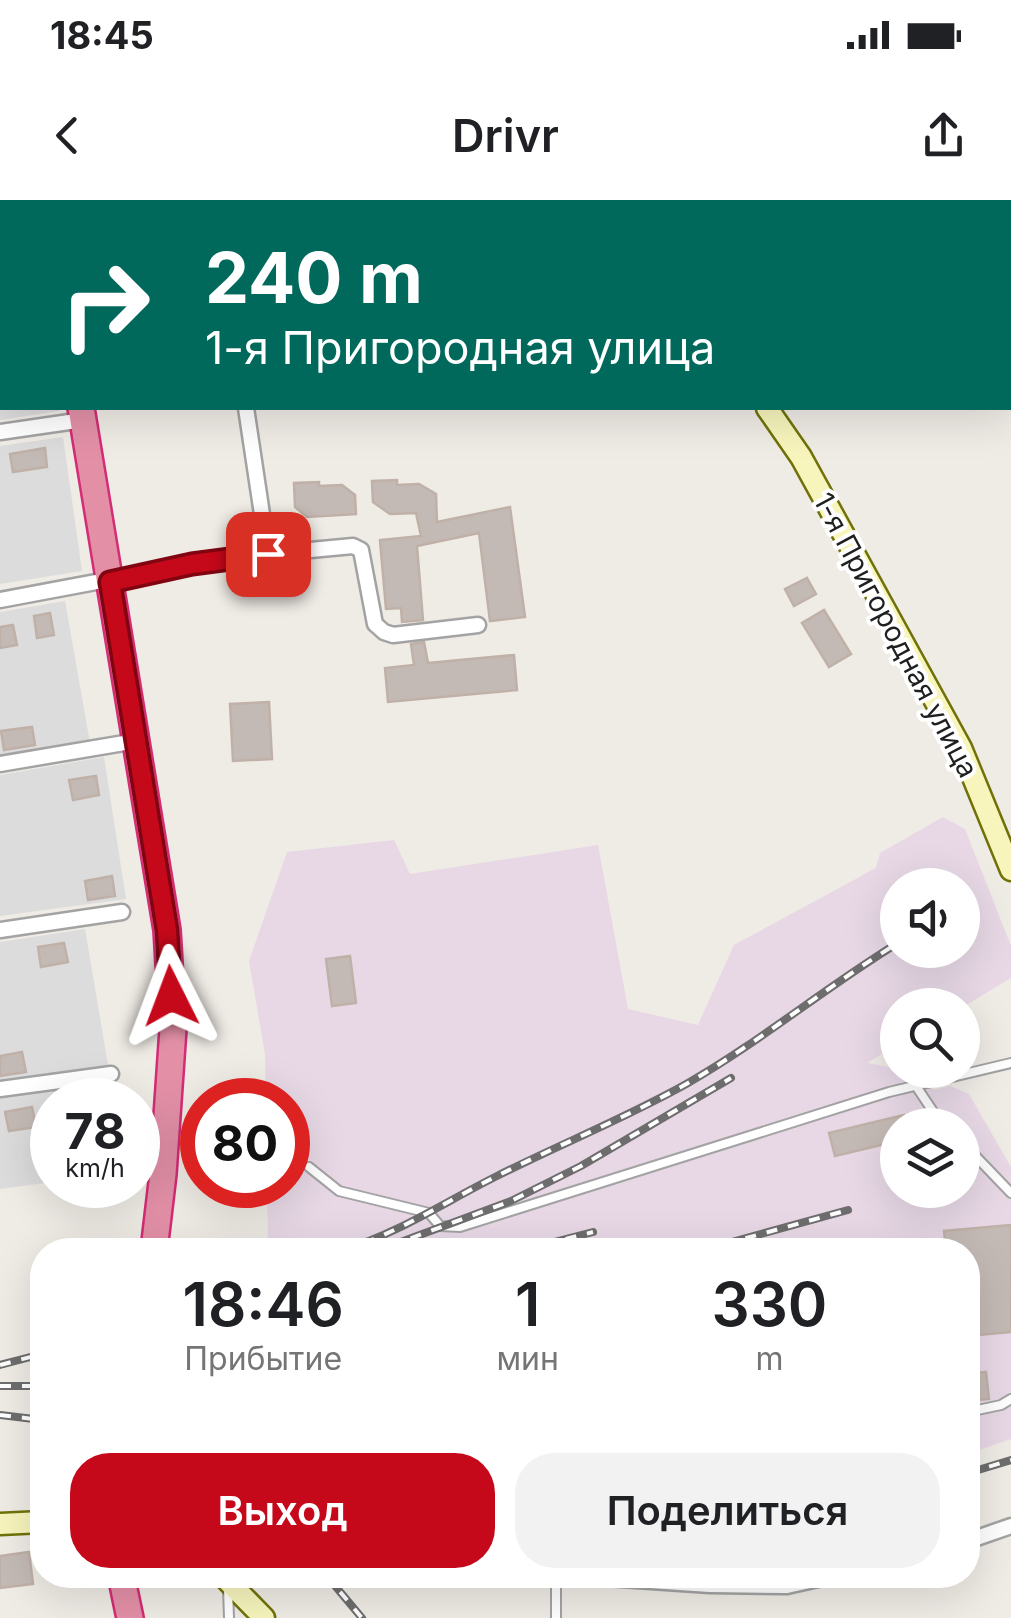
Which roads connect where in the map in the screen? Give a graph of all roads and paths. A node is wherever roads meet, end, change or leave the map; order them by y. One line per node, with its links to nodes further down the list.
1 (246, 410): 5 (street)
2 (768, 410): 11 (street, 1-я Пригородная улица)
3 (82, 414): 4 (street); 6 (highway)
4 (0, 432)
5 (268, 554): 6 (street); 8 (street)
6 (110, 582): 7 (street); 9 (highway)
7 (0, 600)
8 (478, 624)
9 (136, 741): 10 (street); 22 (highway)
10 (0, 764)
11 (1011, 870)
12 (122, 912): 13 (street)
13 (0, 930)
14 (1011, 1064): 15 (lane)
15 (980, 1071)
16 (111, 1074): 18 (street)
17 (909, 1088): 20 (lane)
18 (0, 1090)
19 (980, 1161): 21 (lane)
20 (310, 1168)
21 (1011, 1194)
22 (155, 1238)
23 (1011, 1400): 24 (lane)
24 (980, 1409)
25 (30, 1523): 26 (street)
26 (0, 1524)
27 (1011, 1526): 28 (street)
28 (980, 1537)
29 (124, 1588): 33 (highway)
30 (228, 1588): 34 (lane)
31 (238, 1588): 35 (street)
32 (558, 1588): 36 (lane)
33 (130, 1618)
34 (229, 1618)
35 (264, 1618)
36 (556, 1618)

